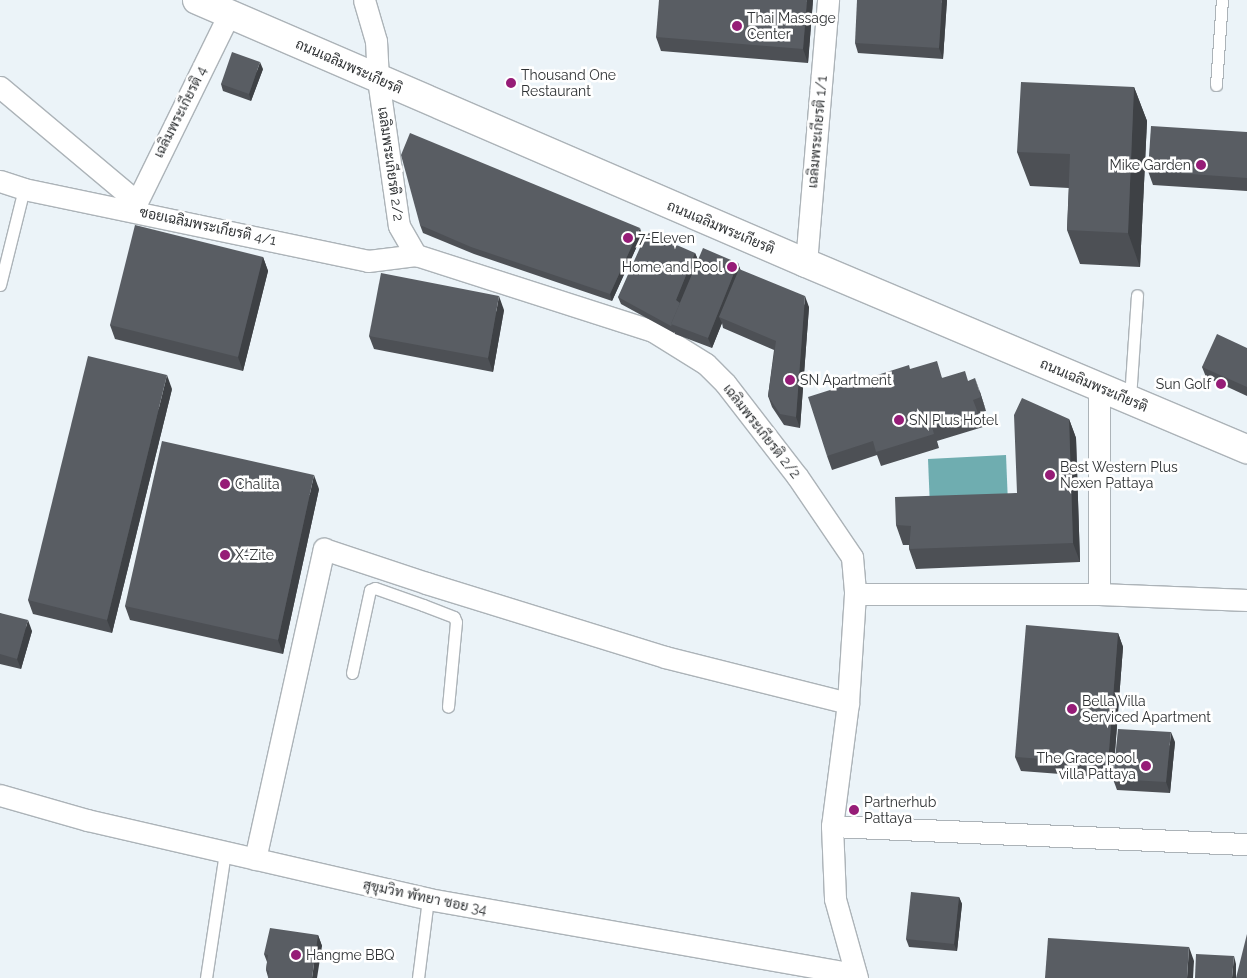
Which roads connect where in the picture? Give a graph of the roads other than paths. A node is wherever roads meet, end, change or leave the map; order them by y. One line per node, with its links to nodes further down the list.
1 (197, 0): 5 (main road, ถนนเฉลิมพระเกียรติ)
2 (364, 0): 6 (street, เฉลิมพระเกียรติ 2/2)
3 (828, 0): 13 (street, เฉลิมพระเกียรติ 1/1)
4 (1222, 0): 7 (lane)
5 (230, 14): 6 (main road, ถนนเฉลิมพระเกียรติ); 11 (street, เฉลิมพระเกียรติ 4)
6 (378, 79): 12 (street, เฉลิมพระเกียรติ 2/2); 13 (main road, ถนนเฉลิมพระเกียรติ)
7 (1216, 85)
8 (0, 87): 11 (street)
9 (0, 181): 10 (street, ซอยเฉลิมพระเกียรติ 4/1)
10 (24, 189): 11 (street, ซอยเฉลิมพระเกียรติ 4/1); 14 (lane)
11 (134, 206): 12 (street, ซอยเฉลิมพระเกียรติ 4/1)
12 (416, 255): 20 (street, เฉลิมพระเกียรติ 2/2)
13 (806, 263): 16 (main road, ถนนเฉลิมพระเกียรติ)
14 (0, 285)
15 (1137, 294): 17 (lane)
16 (1099, 388): 17 (main road, ถนนเฉลิมพระเกียรติ); 21 (street)
17 (1130, 400): 18 (main road, ถนนเฉลิมพระเกียรติ)
18 (1247, 449)
19 (426, 583): 23 (lane); 25 (street); 31 (street)
20 (855, 594): 21 (street); 25 (street, เฉลิมพระเกียรติ 2/2)
21 (1099, 594): 22 (street)
22 (1247, 600)
23 (423, 605): 24 (lane); 26 (lane)
24 (352, 673)
25 (848, 703): 28 (street, เฉลิมพระเกียรติ 2/2)
26 (448, 707)
27 (0, 795): 30 (street, สุขุมวิท พัทยา ซอย 34)
28 (832, 826): 29 (street); 33 (street, เฉลิมพระเกียรติ 2/2)
29 (1247, 844)
30 (225, 852): 31 (street, สุขุมวิท พัทยา ซอย 34); 34 (lane)
31 (255, 859): 32 (street, สุขุมวิท พัทยา ซอย 34)
32 (428, 899): 33 (street, สุขุมวิท พัทยา ซอย 34); 35 (lane)
33 (856, 976)
34 (206, 978)
35 (418, 978)

